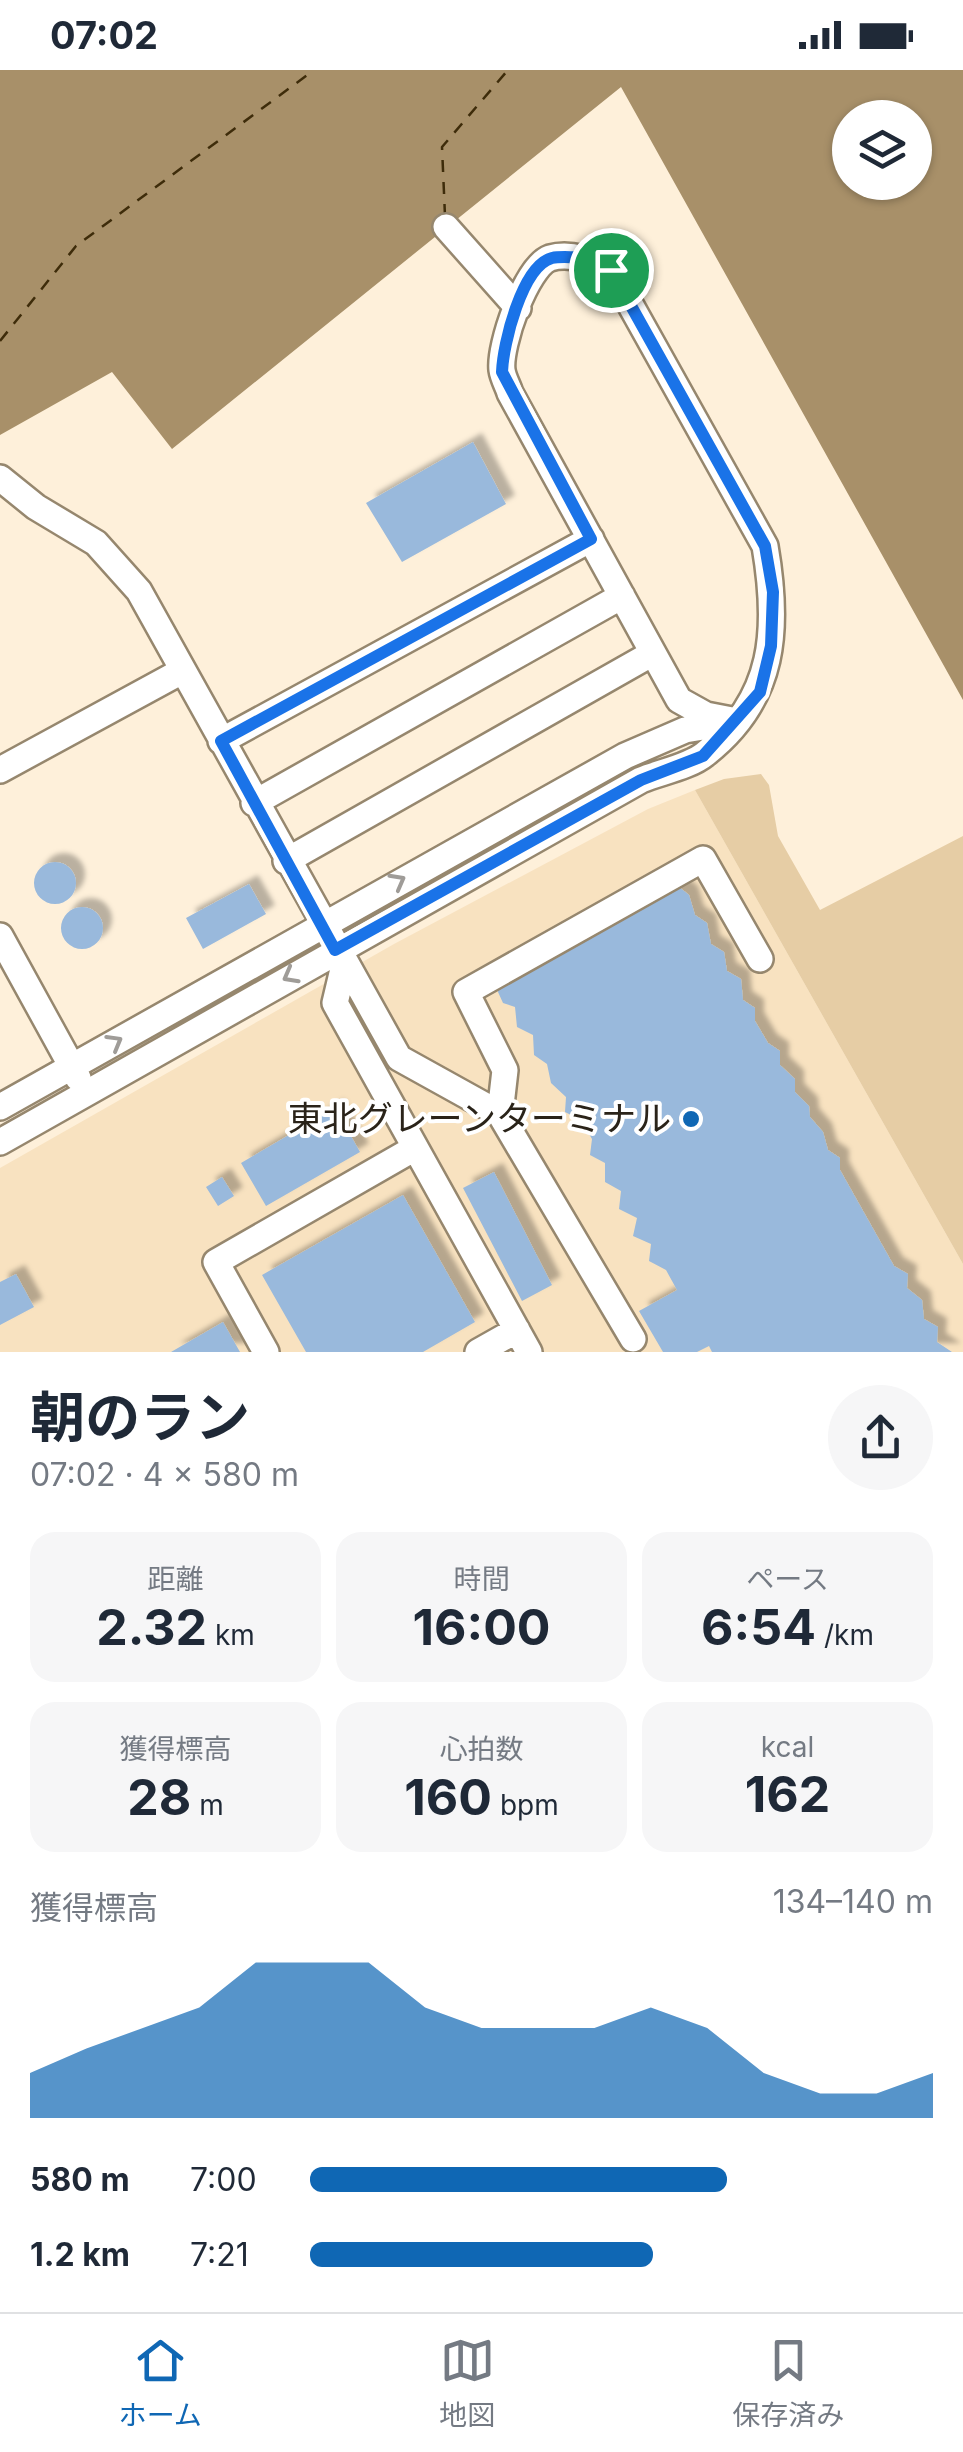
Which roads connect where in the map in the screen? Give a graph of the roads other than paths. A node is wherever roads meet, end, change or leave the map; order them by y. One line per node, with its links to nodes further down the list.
1 (446, 227): 2 (street)
2 (518, 308): 4 (street); 8 (street)
3 (0, 478): 7 (street)
4 (591, 539): 5 (street); 9 (street)
5 (622, 596): 6 (street); 11 (street)
6 (653, 653): 8 (street); 12 (street)
7 (182, 671): 9 (street); 10 (street)
8 (736, 721): 13 (street, one-way to 8); 15 (street)
9 (221, 741): 11 (street)
10 (0, 770)
11 (254, 803): 12 (street)
12 (286, 861): 13 (street)
13 (317, 917): 15 (street); 17 (street, one-way to 13)
14 (0, 936): 17 (street)
15 (340, 958): 18 (street, one-way to 18); 20 (street); 22 (street)
16 (760, 959): 20 (street)
17 (72, 1067): 18 (street); 19 (street)
18 (86, 1092): 21 (street)
19 (0, 1108)
20 (500, 1114): 23 (street)
21 (0, 1142)
22 (415, 1148): 24 (street); 25 (street)
23 (633, 1338)
24 (523, 1341): 26 (street)
25 (266, 1352)
26 (478, 1352)

